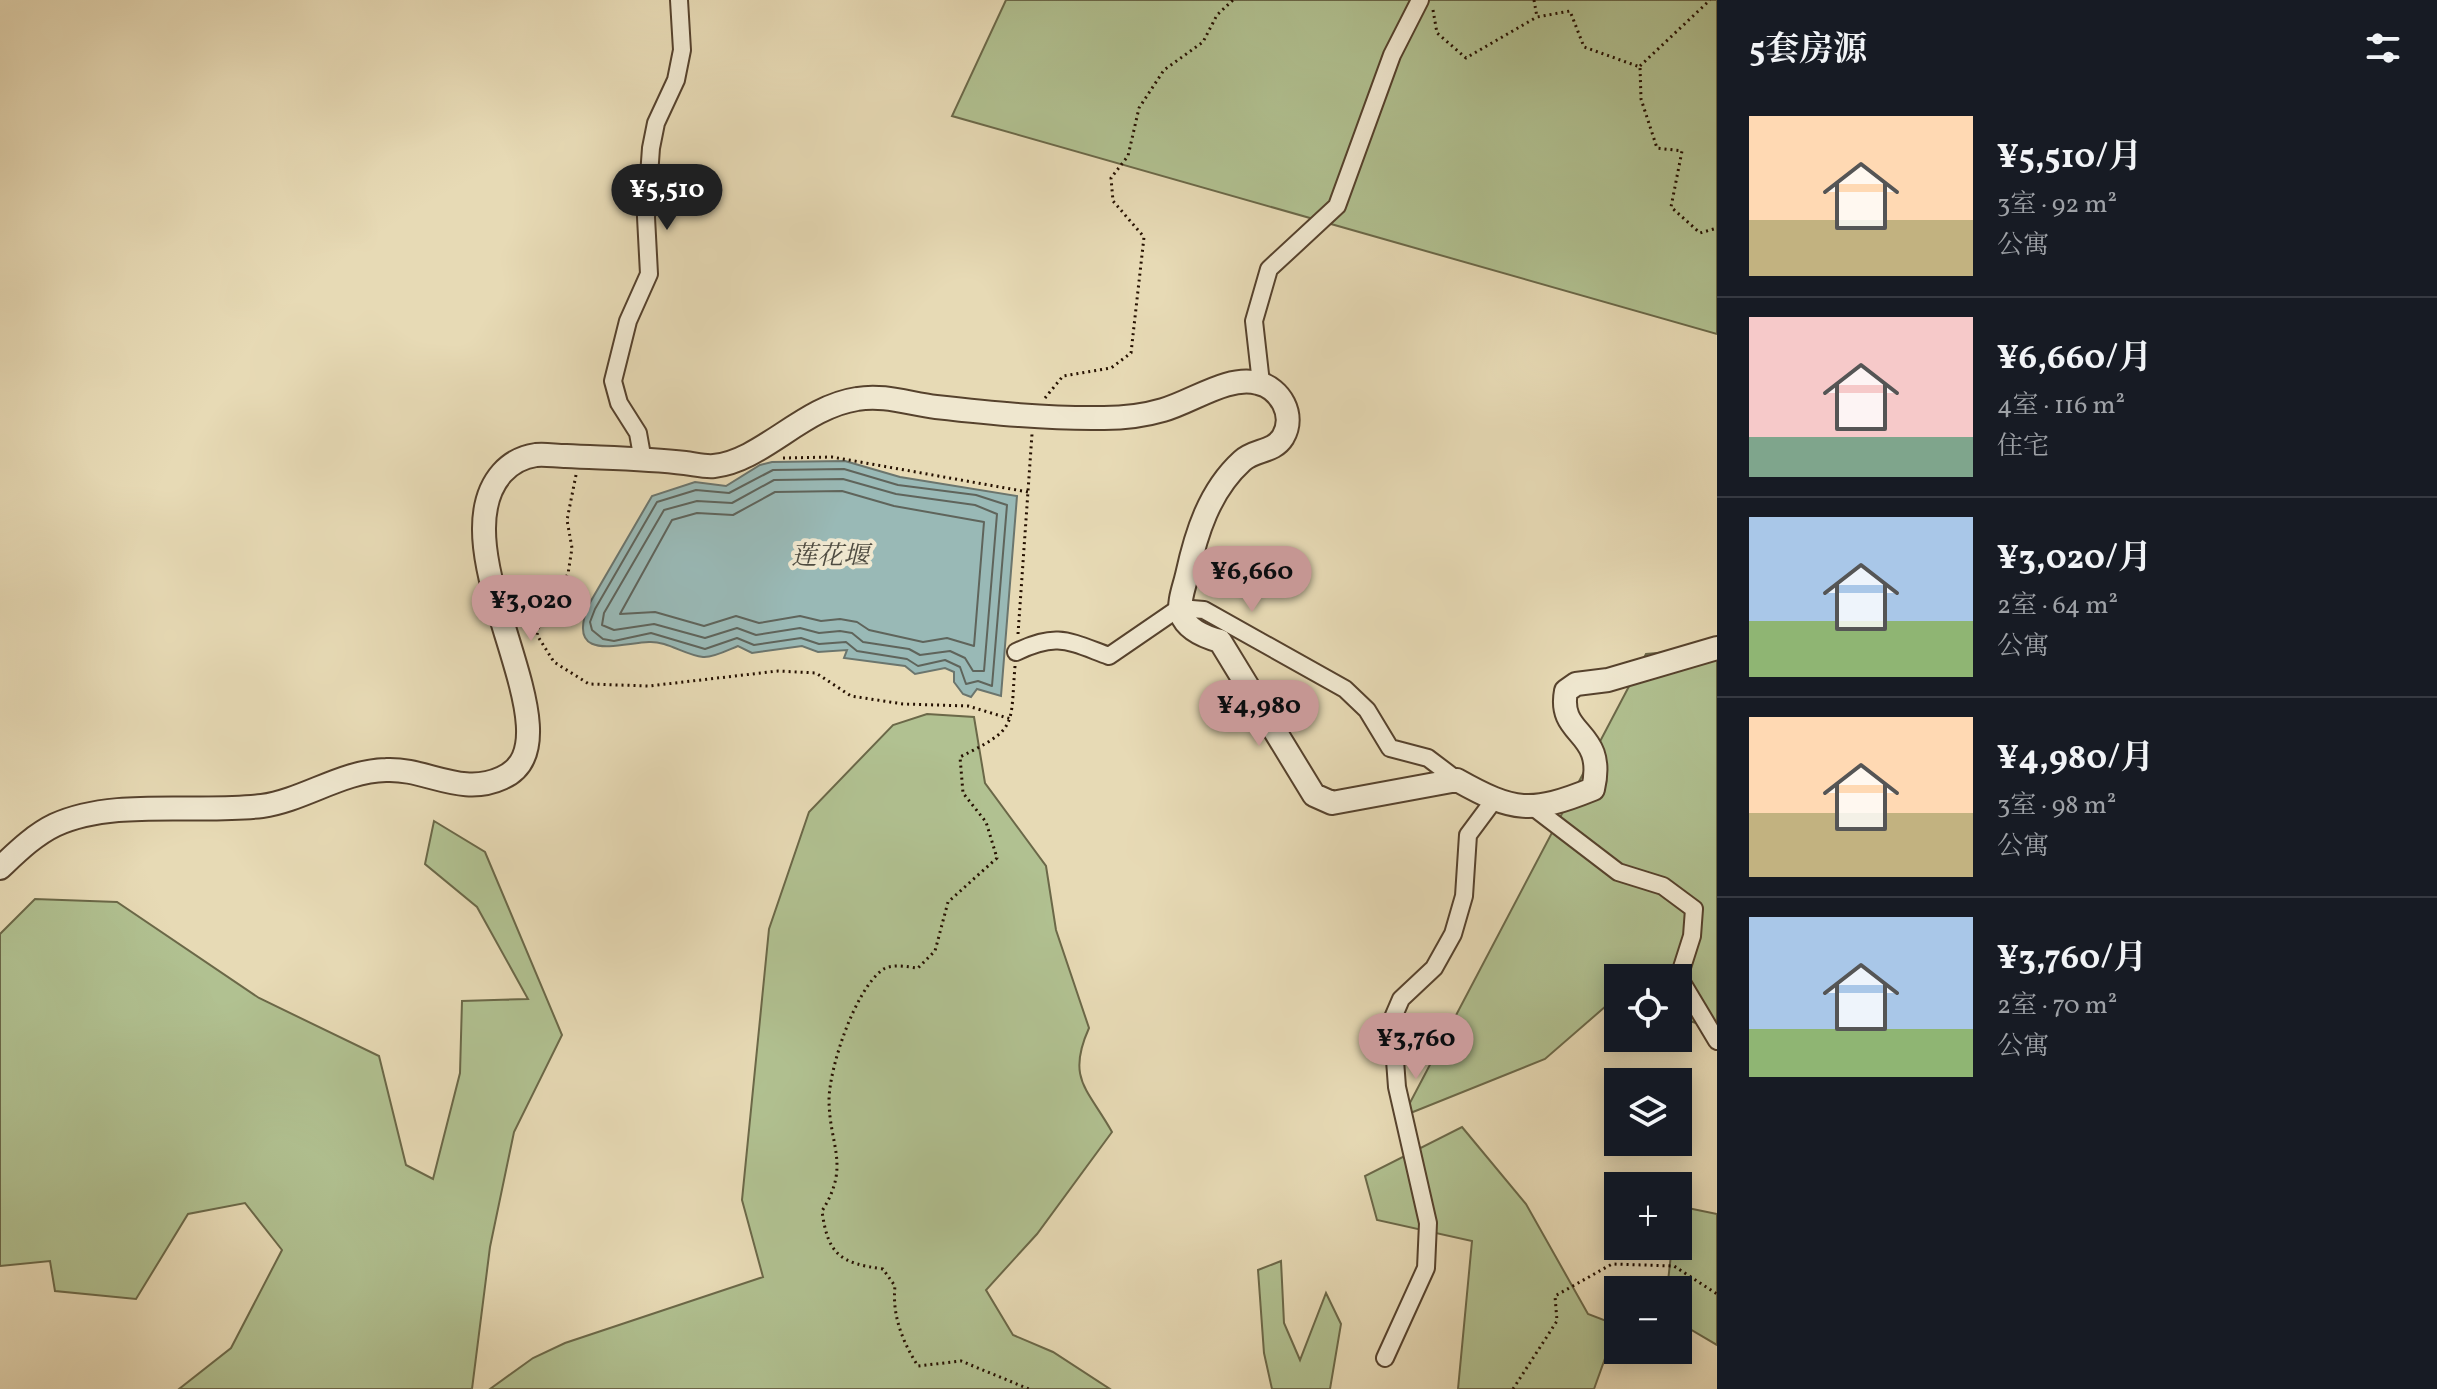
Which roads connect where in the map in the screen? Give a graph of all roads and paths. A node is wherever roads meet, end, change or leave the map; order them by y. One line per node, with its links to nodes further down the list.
1 (679, 0): 14 (street)
2 (1233, 0): 11 (path)
3 (1420, 0): 10 (street)
4 (1431, 0): 7 (path)
5 (1534, 0): 7 (path)
6 (1710, 0): 8 (path)
7 (1537, 17): 8 (path)
8 (1640, 67): 9 (path)
9 (1717, 228)
10 (1261, 383): 11 (street); 16 (street)
11 (1034, 413): 14 (street); 15 (path)
12 (581, 456): 14 (street); 19 (path); 23 (street)
13 (779, 458): 15 (path)
14 (643, 461)
15 (1028, 492): 18 (path)
16 (1179, 608): 18 (street); 20 (street); 20 (street)
17 (1717, 648): 22 (street)
18 (1016, 652): 19 (path)
19 (1011, 719): 29 (path)
20 (1457, 780): 21 (street)
21 (1494, 800): 22 (street); 28 (street)
22 (1533, 807): 24 (street)
23 (0, 868)
24 (1684, 964)
25 (1692, 1000): 26 (street)
26 (1717, 1041)
27 (1717, 1294): 30 (path)
28 (1385, 1358)
29 (1029, 1389)
30 (1513, 1389)

